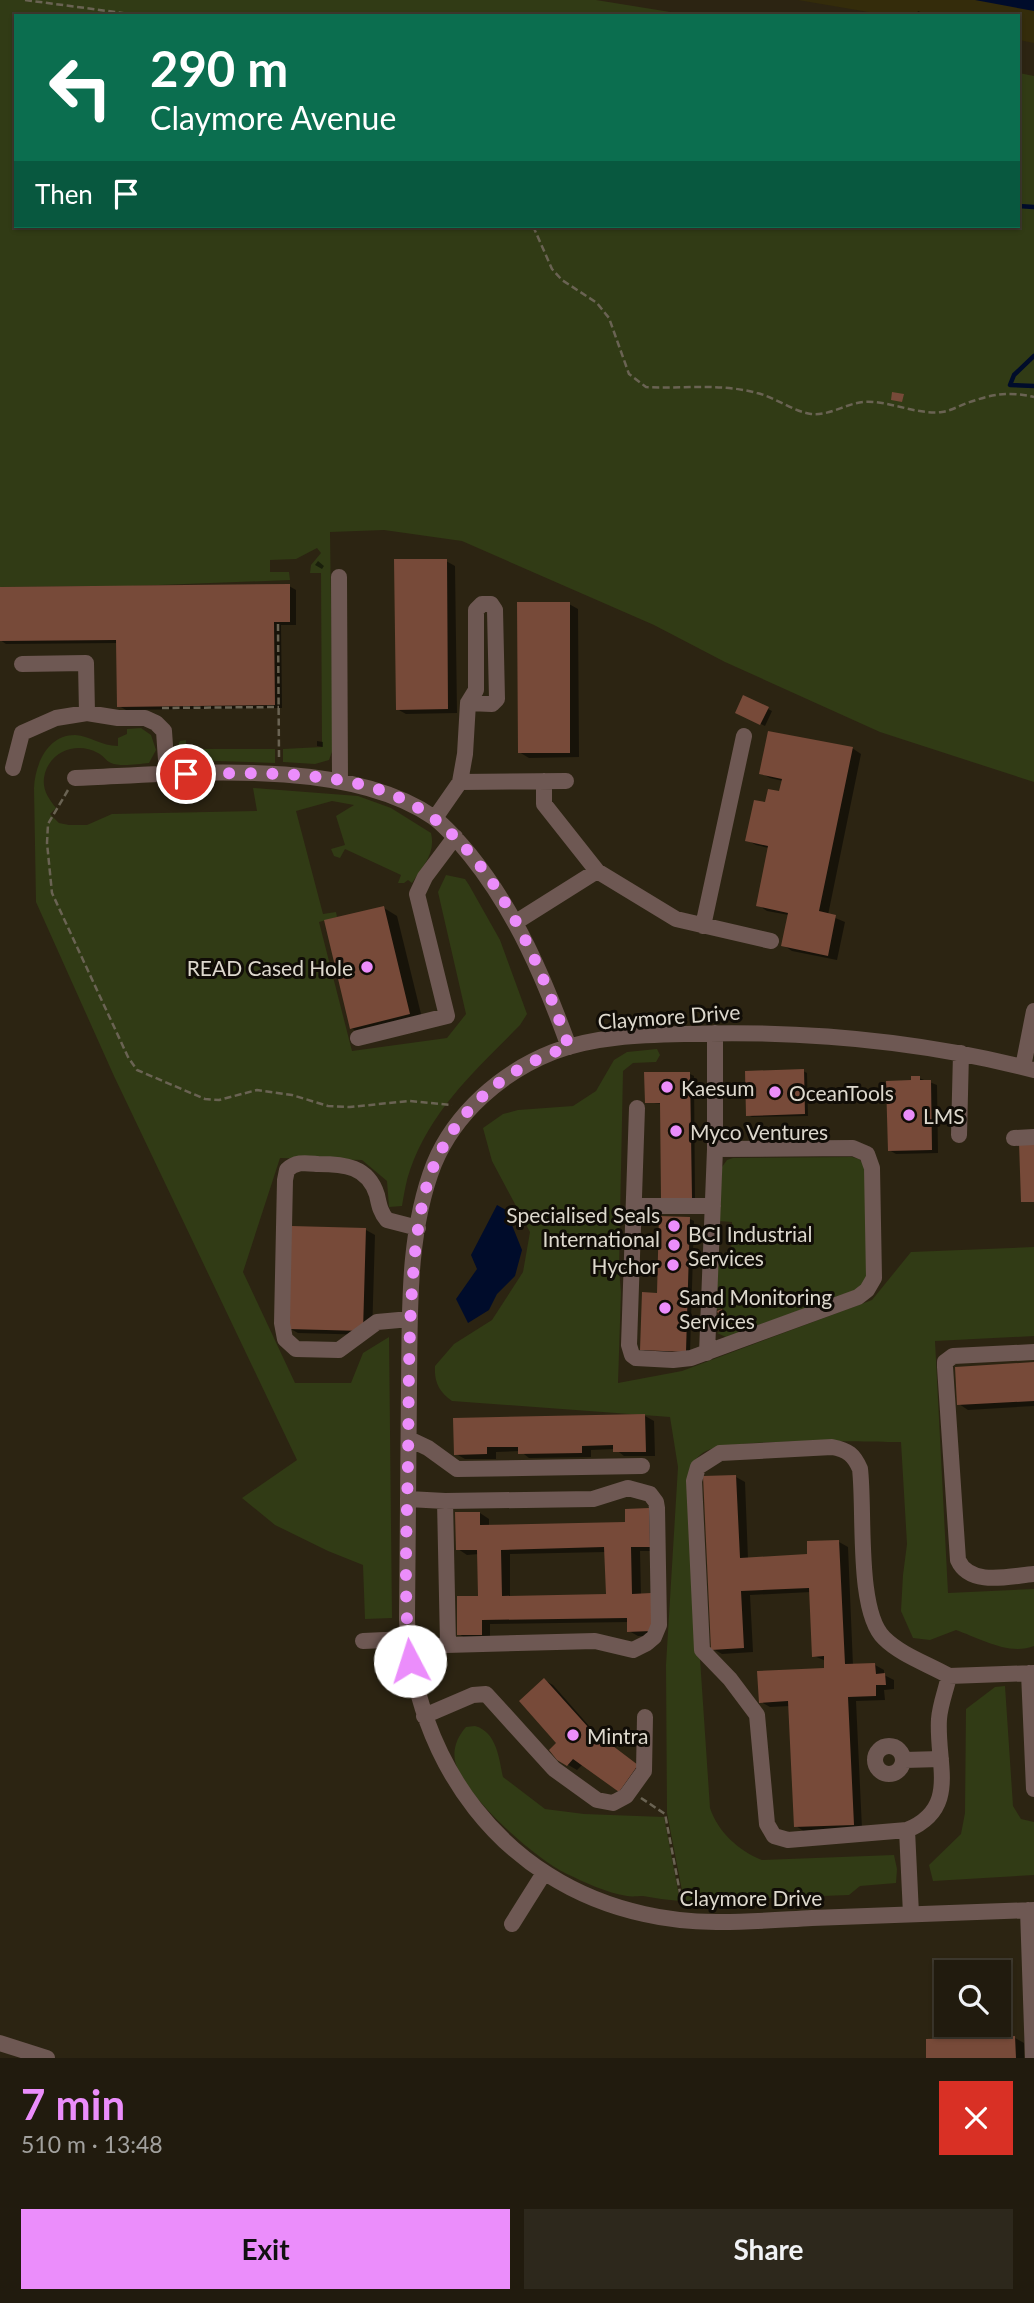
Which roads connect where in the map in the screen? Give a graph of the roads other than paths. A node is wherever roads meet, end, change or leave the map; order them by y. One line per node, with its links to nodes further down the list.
1 (340, 577): 10 (street)
2 (22, 664): 4 (street)
3 (468, 703): 3 (street); 12 (street)
4 (87, 713): 6 (street); 7 (street)
5 (744, 736): 17 (street)
6 (13, 768)
7 (167, 774): 8 (street); 10 (street)
8 (75, 778)
9 (566, 780): 11 (street)
10 (340, 781): 13 (street)
11 (544, 781): 12 (street); 15 (street)
12 (460, 782): 13 (street)
13 (435, 818): 14 (street)
14 (455, 837): 16 (street); 21 (street)
15 (597, 872): 16 (street); 17 (street)
16 (516, 922): 22 (street)
17 (703, 926): 18 (street)
18 (771, 941)
19 (1034, 1011): 24 (street)
20 (715, 1032): 22 (street, Claymore Drive); 23 (street, Claymore Drive); 29 (street)
21 (358, 1038)
22 (569, 1047): 32 (street, Claymore Drive)
23 (961, 1053): 24 (street, Claymore Drive); 26 (street)
24 (1028, 1069)
25 (637, 1108): 30 (street)
26 (959, 1135)
27 (1034, 1137): 28 (street)
28 (1014, 1138)
29 (715, 1149): 31 (street); 35 (street)
30 (634, 1206): 31 (street); 35 (street)
31 (713, 1206): 35 (street)
32 (418, 1228): 33 (street, Claymore Drive); 33 (street)
33 (410, 1319): 36 (street, Claymore Drive)
34 (1034, 1352): 40 (street)
35 (707, 1353)
36 (408, 1440): 37 (street); 38 (street, Claymore Drive)
37 (642, 1465)
38 (408, 1499): 39 (street); 42 (street, Claymore Drive)
39 (445, 1501): 43 (street); 43 (street)
40 (1034, 1574)
41 (363, 1641): 42 (street)
42 (408, 1642): 43 (street); 46 (street, Claymore Drive)
43 (447, 1644)
44 (1031, 1673): 45 (street); 50 (street)
45 (949, 1676): 48 (street); 51 (street)
46 (424, 1716): 47 (street); 52 (street, Claymore Drive)
47 (645, 1717)
48 (941, 1759): 49 (street); 51 (street)
49 (904, 1760)
50 (1034, 1789)
51 (906, 1830): 54 (street)
52 (544, 1873): 54 (street, Claymore Drive); 55 (street)
53 (1031, 1910): 54 (street, Claymore Drive); 58 (street)
54 (911, 1914)
55 (512, 1924)
56 (0, 2043): 57 (street)
57 (47, 2058)
58 (1034, 2058)

